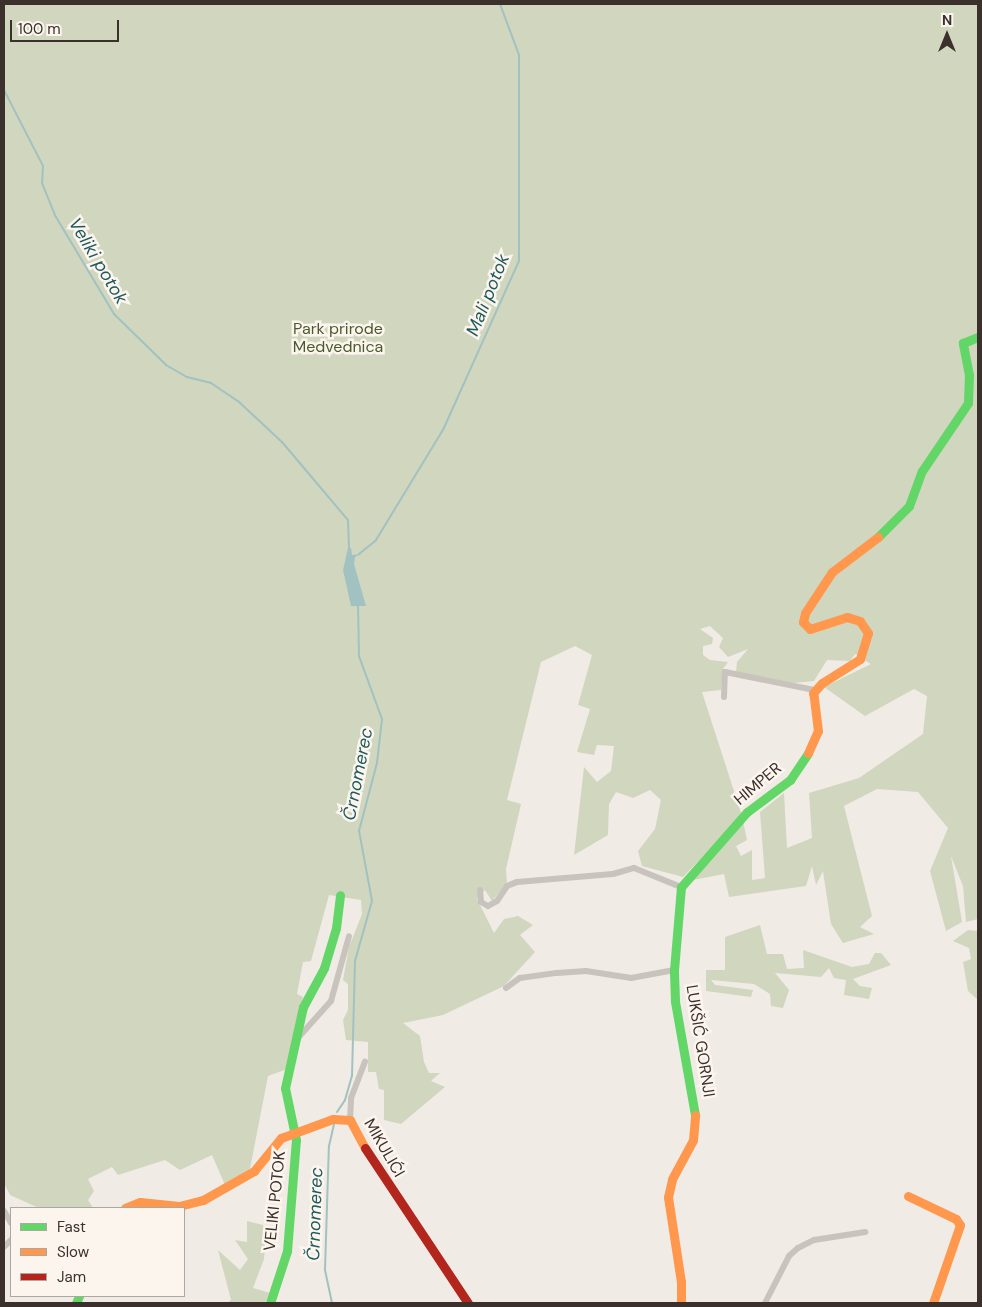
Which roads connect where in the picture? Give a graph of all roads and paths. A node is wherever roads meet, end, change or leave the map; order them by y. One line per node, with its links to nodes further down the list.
1 (978, 337): 2 (street)
2 (814, 690): 3 (street); 4 (street, HIMPER)
3 (724, 697)
4 (681, 887): 5 (street); 8 (street, LUKŠIĆ GORNJI)
5 (480, 890)
6 (340, 895): 10 (street)
7 (349, 936): 10 (street)
8 (674, 970): 9 (street); 19 (street, LUKŠIĆ GORNJI)
9 (506, 988)
10 (297, 1039): 13 (street)
11 (365, 1062): 12 (street)
12 (350, 1120): 13 (street, MIKULIĆI); 18 (street, MIKULIĆI)
13 (293, 1131): 15 (street, MIKULIĆI); 17 (street, VELIKI POTOK)
14 (908, 1196): 21 (street)
15 (128, 1207)
16 (866, 1232): 20 (street)
17 (270, 1303)
18 (468, 1303)
19 (681, 1303)
20 (766, 1303)
21 (933, 1303)

